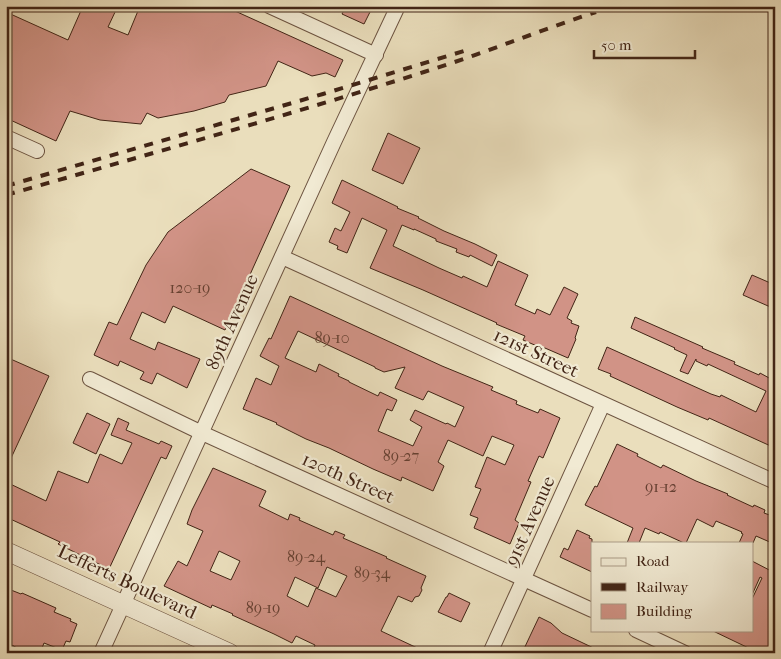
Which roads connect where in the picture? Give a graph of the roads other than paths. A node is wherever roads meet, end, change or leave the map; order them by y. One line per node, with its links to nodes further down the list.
1 (269, 6): 3 (street)
2 (398, 6): 3 (street, 89th Avenue)
3 (376, 55): 6 (street, 89th Avenue)
4 (6, 137): 5 (street)
5 (37, 151)
6 (282, 257): 8 (street, 121st Street); 9 (street, 89th Avenue)
7 (90, 379): 9 (street, 120th Street)
8 (603, 404): 10 (street, 121st Street); 12 (street, 91st Avenue)
9 (202, 432): 12 (street, 120th Street); 13 (street, 89th Avenue)
10 (775, 482)
11 (6, 550): 13 (street, Lefferts Boulevard)
12 (524, 579): 14 (street, 120th Street); 18 (street, 91st Avenue)
13 (123, 604): 16 (street, 89th Avenue); 17 (street, Lefferts Boulevard)
14 (591, 610)
15 (640, 632): 19 (street)
16 (101, 653)
17 (230, 653)
18 (490, 653)
19 (685, 653)

